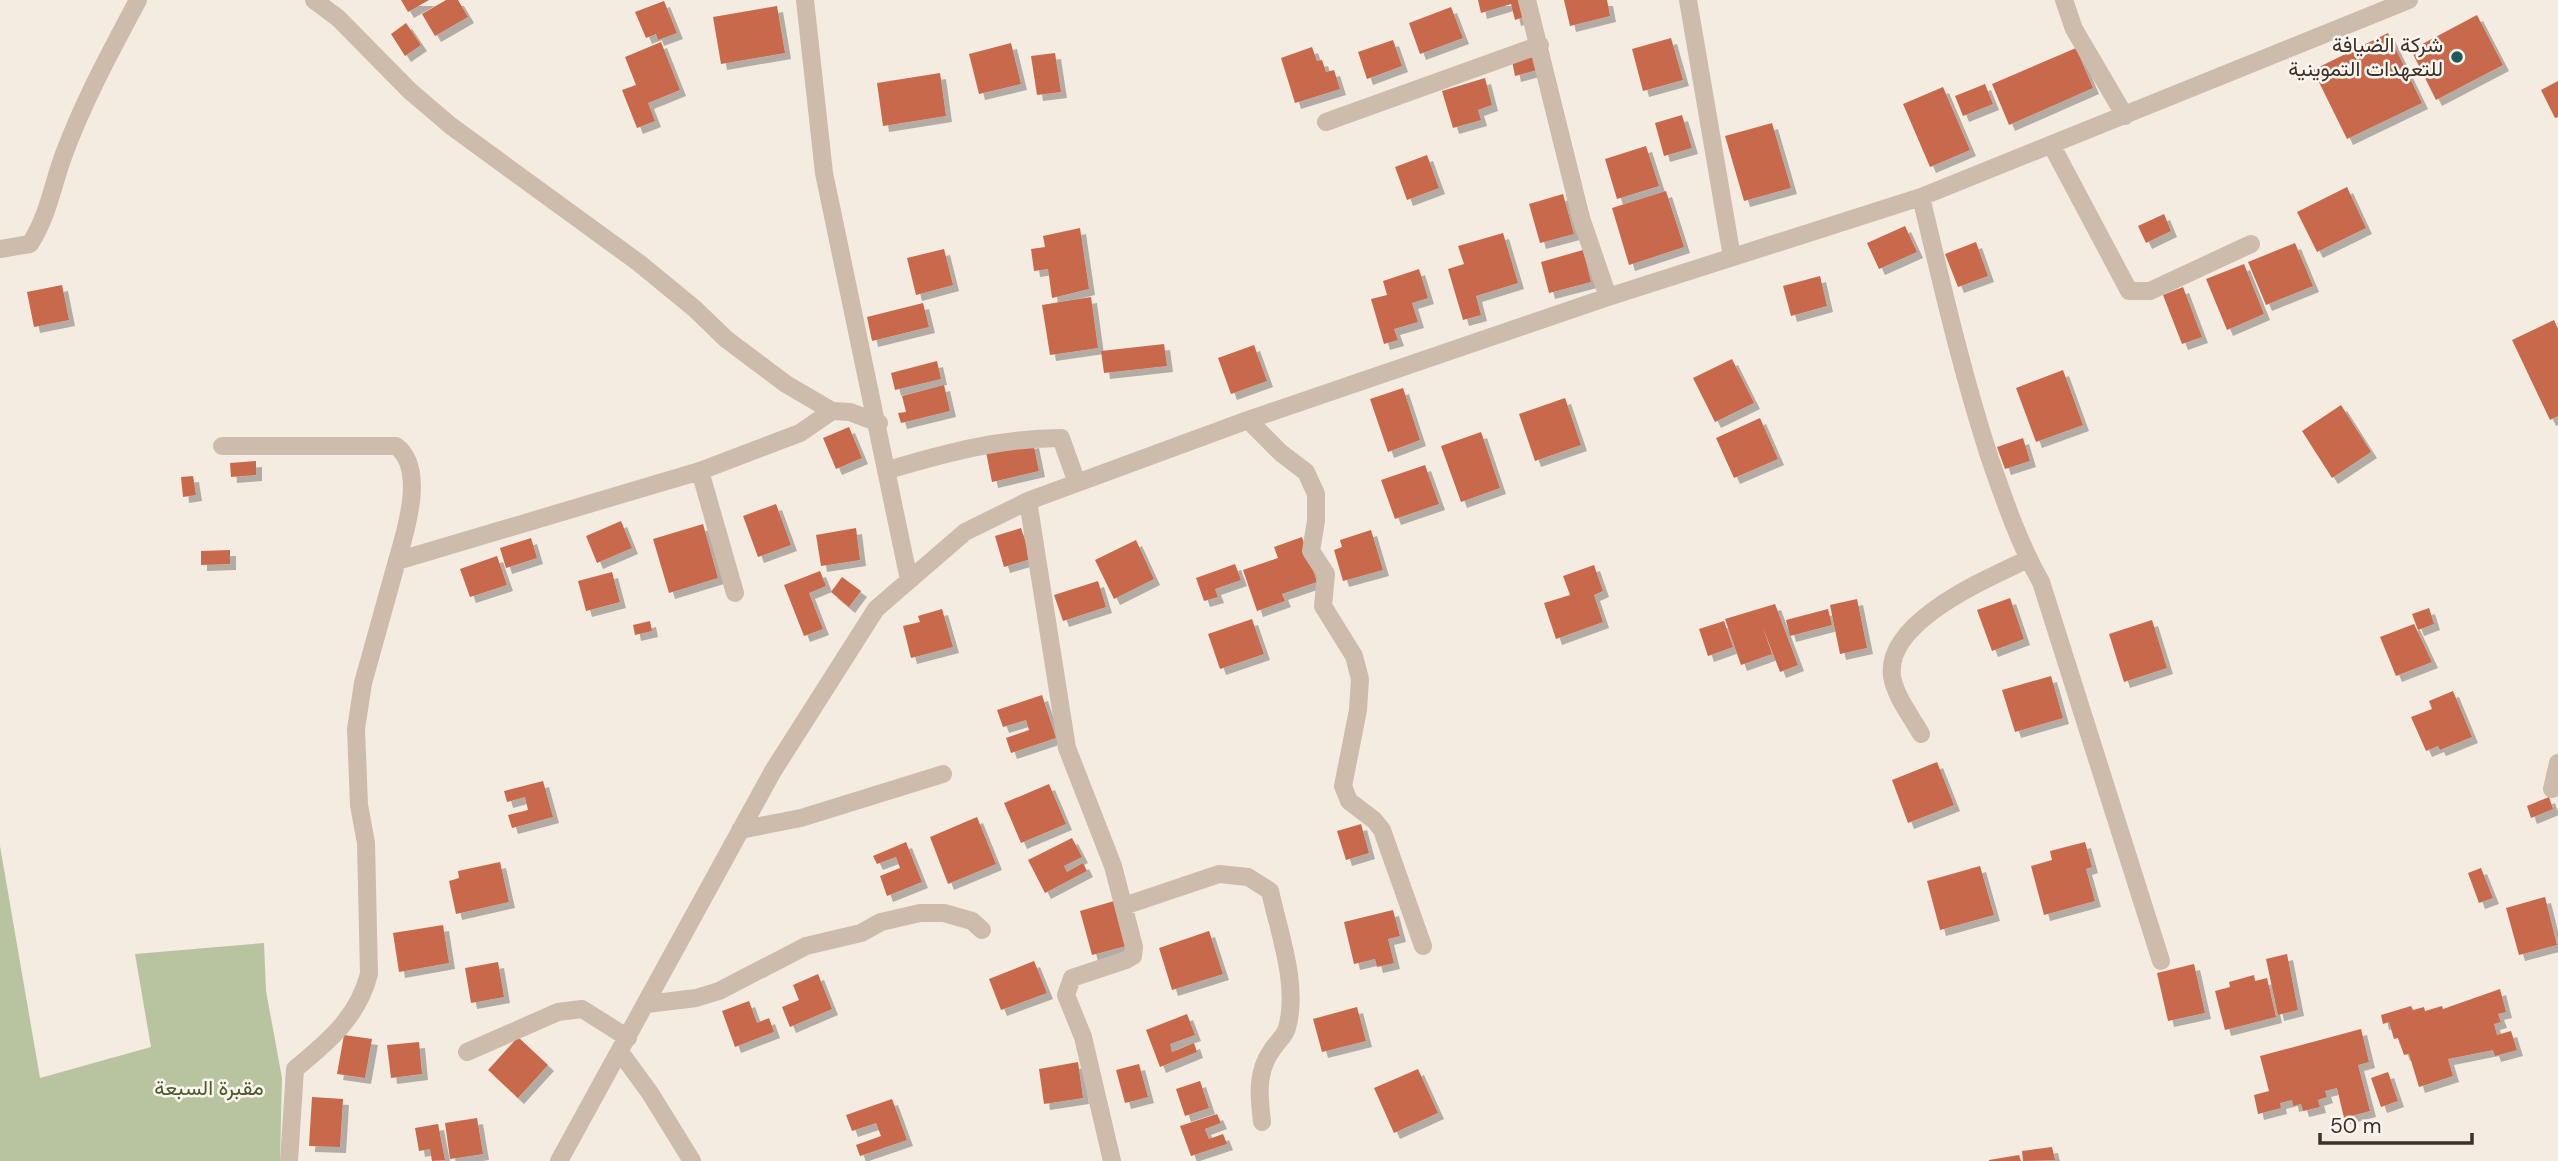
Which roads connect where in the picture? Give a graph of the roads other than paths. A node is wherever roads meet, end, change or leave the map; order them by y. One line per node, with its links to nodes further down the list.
1 (138, 0): 14 (street)
2 (314, 0): 17 (street)
3 (805, 0): 19 (street)
4 (1527, 0): 8 (street)
5 (1688, 0): 15 (street)
6 (2064, 0): 9 (street)
7 (2409, 0): 9 (street)
8 (1540, 46): 10 (street); 16 (street)
9 (2125, 116): 11 (street)
10 (1325, 122)
11 (2052, 146): 12 (street); 13 (street)
12 (1921, 197): 15 (street); 25 (street)
13 (2251, 244)
14 (0, 249)
15 (1732, 257): 16 (street)
16 (1608, 296): 18 (street)
17 (832, 411): 19 (street); 22 (street)
18 (1248, 420): 23 (street); 36 (street)
19 (879, 423): 21 (street)
20 (222, 446): 26 (street)
21 (888, 470): 23 (street); 27 (street)
22 (700, 471): 26 (street); 28 (street)
23 (1077, 483): 24 (street)
24 (1028, 501): 27 (street); 34 (street)
25 (2028, 559): 29 (street); 37 (street)
26 (397, 561): 42 (street)
27 (909, 580): 33 (street)
28 (735, 593)
29 (1921, 734)
30 (2558, 763): 32 (street)
31 (943, 774): 33 (street)
32 (2552, 789)
33 (740, 830): 38 (street)
34 (1124, 906): 41 (street); 45 (street)
35 (982, 930): 38 (street)
36 (1423, 946)
37 (2161, 961)
38 (647, 1004): 39 (street)
39 (624, 1045): 40 (street); 43 (street); 44 (street)
40 (467, 1052)
41 (1262, 1122)
42 (289, 1161)
43 (559, 1161)
44 (692, 1161)
45 (1112, 1161)

